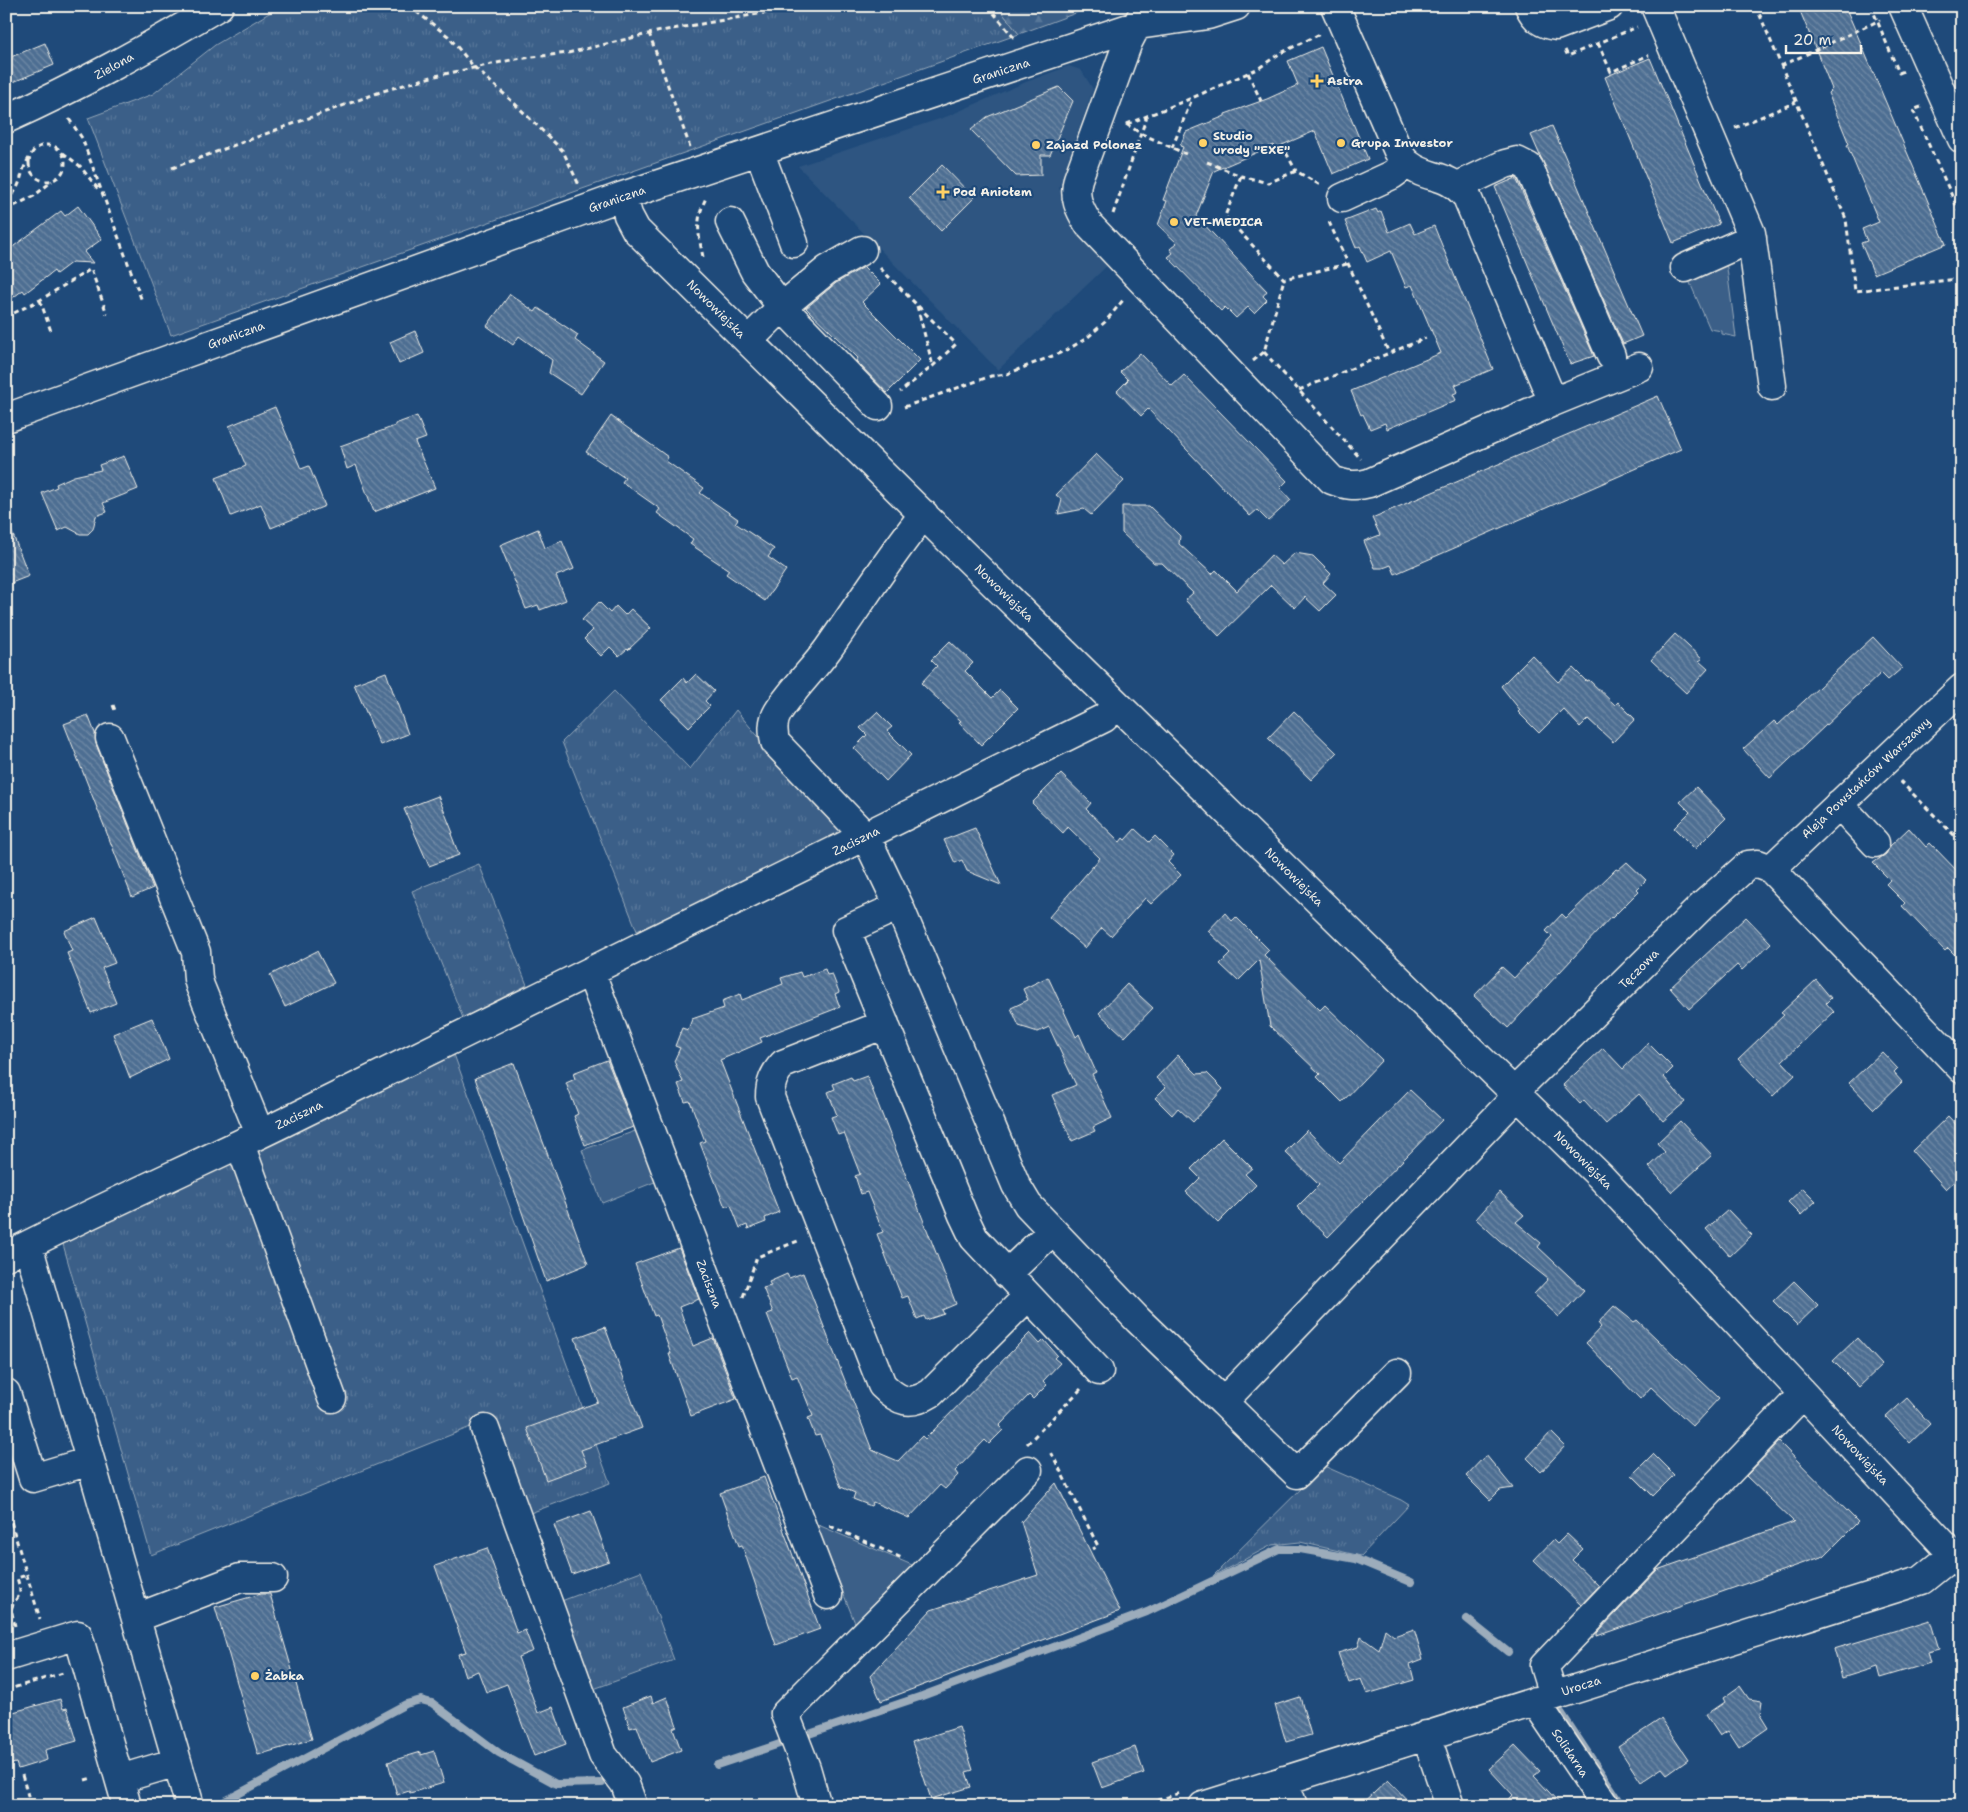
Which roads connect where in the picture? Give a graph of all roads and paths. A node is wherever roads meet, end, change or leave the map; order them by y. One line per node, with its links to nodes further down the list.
1 (219, 6): 21 (street, Zielona)
2 (409, 6): 19 (path)
3 (790, 6): 13 (path)
4 (988, 6): 15 (path)
5 (1236, 6): 12 (street, Graniczna)
6 (1335, 6): 40 (street)
7 (1529, 6): 8 (street)
8 (1609, 6)
9 (1655, 6): 31 (street)
10 (1756, 6): 18 (path)
11 (1904, 8): 18 (path); 22 (street)
12 (1142, 16): 36 (street, Graniczna); 56 (street)
13 (649, 33): 19 (path); 42 (path)
14 (1321, 33): 20 (path)
15 (1017, 41)
16 (1598, 43): 17 (path)
17 (1652, 54)
18 (1781, 66): 25 (path)
19 (474, 67): 41 (path); 51 (path)
20 (1248, 73): 23 (path); 24 (path)
21 (55, 97): 27 (street, Zielona); 47 (path)
22 (1943, 97): 32 (street); 53 (path)
23 (1192, 98): 26 (path); 34 (path)
24 (1261, 101)
25 (1796, 102): 31 (path); 61 (path)
26 (1147, 116): 29 (path); 30 (path)
27 (6, 119)
28 (1118, 120): 29 (path)
29 (1126, 124): 30 (path)
30 (1142, 134): 34 (path); 56 (path)
31 (1711, 139): 55 (street)
32 (1962, 139)
33 (1282, 145): 43 (path)
34 (1172, 148): 37 (path)
35 (59, 150): 38 (path); 45 (path); 47 (path)
36 (758, 152): 42 (street, Graniczna); 57 (street)
37 (1186, 154)
38 (30, 158): 45 (path); 49 (path)
39 (1207, 162): 44 (path)
40 (1407, 164): 46 (street); 50 (street)
41 (172, 168)
42 (699, 171): 48 (street, Graniczna)
43 (1296, 171): 44 (path); 50 (path)
44 (1242, 176): 63 (path)
45 (54, 180): 52 (path)
46 (1458, 186): 75 (street); 81 (street)
47 (102, 194): 65 (path)
48 (623, 196): 51 (street, Graniczna); 72 (street, Nowowiejska)
49 (6, 201)
50 (1334, 206): 59 (path)
51 (590, 208): 83 (street, Graniczna)
52 (6, 210)
53 (1962, 218)
54 (730, 222): 67 (street)
55 (1752, 238): 60 (street); 79 (street)
56 (1104, 240): 62 (street)
57 (794, 243)
58 (862, 250): 66 (path); 67 (street)
59 (1347, 264): 63 (path); 74 (path)
60 (1685, 268)
61 (1962, 277)
62 (1140, 279): 78 (street); 82 (path)
63 (1284, 280): 73 (path)
64 (40, 300): 68 (path); 69 (path); 70 (path)
65 (142, 302)
66 (917, 305): 76 (path); 76 (path)
67 (782, 307): 72 (street); 82 (street)
68 (107, 314)
69 (6, 317)
70 (52, 334)
71 (1426, 338): 74 (path)
72 (748, 341): 85 (street, Nowowiejska)
73 (1264, 352): 78 (path); 80 (path)
74 (1389, 353): 80 (path)
75 (1611, 356)
76 (933, 366): 82 (path)
77 (1639, 367): 81 (street)
78 (1234, 379): 84 (street)
79 (1772, 386)
80 (1298, 390): 84 (path)
81 (1554, 402): 84 (street)
82 (890, 407)
83 (6, 418)
84 (1378, 479)
85 (924, 514): 87 (street, Nowowiejska); 91 (street)
86 (1962, 688): 89 (street, Aleja Powstańców Warszawy)
87 (1118, 704): 91 (street, Zaciszna); 99 (street, Nowowiejska)
88 (110, 738): 100 (street)
89 (1882, 763): 90 (street, Aleja Powstańców Warszawy); 93 (path)
90 (1839, 804): 92 (street); 94 (street, Aleja Powstańców Warszawy)
91 (866, 837): 95 (street); 96 (street, Zaciszna)
92 (1875, 843)
93 (1962, 843)
94 (1771, 869): 98 (street); 99 (street, Tęczowa)
95 (899, 906): 97 (street); 101 (street)
96 (591, 972): 100 (street, Zaciszna); 123 (street, Zaciszna)
97 (885, 1024): 102 (street); 104 (street)
98 (1962, 1069)
99 (1518, 1095): 110 (street, Nowowiejska); 112 (street)
100 (250, 1139): 103 (street, Zaciszna); 111 (street)
101 (1052, 1231): 104 (street); 112 (street)
102 (822, 1232): 105 (street); 106 (path)
103 (17, 1251): 114 (street)
104 (1008, 1274): 105 (street)
105 (1028, 1296): 107 (street)
106 (742, 1302)
107 (1099, 1371): 115 (path)
108 (1398, 1373): 112 (street)
109 (6, 1393): 114 (street)
110 (1803, 1394): 119 (street, Nowowiejska); 128 (street, Solidarna)
111 (332, 1398)
112 (1223, 1402)
113 (485, 1429): 137 (street)
114 (90, 1461): 124 (street)
115 (1028, 1470): 118 (path); 138 (street)
116 (6, 1505): 121 (path)
117 (828, 1525): 120 (path)
118 (1093, 1549)
119 (1958, 1559): 128 (street, Urocza)
120 (911, 1562)
121 (27, 1575): 125 (path); 126 (path)
122 (273, 1578): 124 (street)
123 (828, 1595)
124 (136, 1618): 130 (street)
125 (41, 1624)
126 (15, 1626)
127 (6, 1657): 132 (street)
128 (1544, 1698): 129 (street, Urocza); 142 (street, Solidarna)
129 (1426, 1735): 133 (street, Urocza); 141 (street)
130 (178, 1762): 132 (street); 136 (street)
131 (22, 1775): 134 (path)
132 (120, 1780): 135 (street)
133 (1284, 1780): 139 (street, Urocza); 140 (street)
134 (31, 1806)
135 (127, 1806)
136 (190, 1806)
137 (633, 1806)
138 (817, 1806)
139 (1203, 1806)
140 (1293, 1806)
141 (1450, 1806)
142 (1606, 1806)

